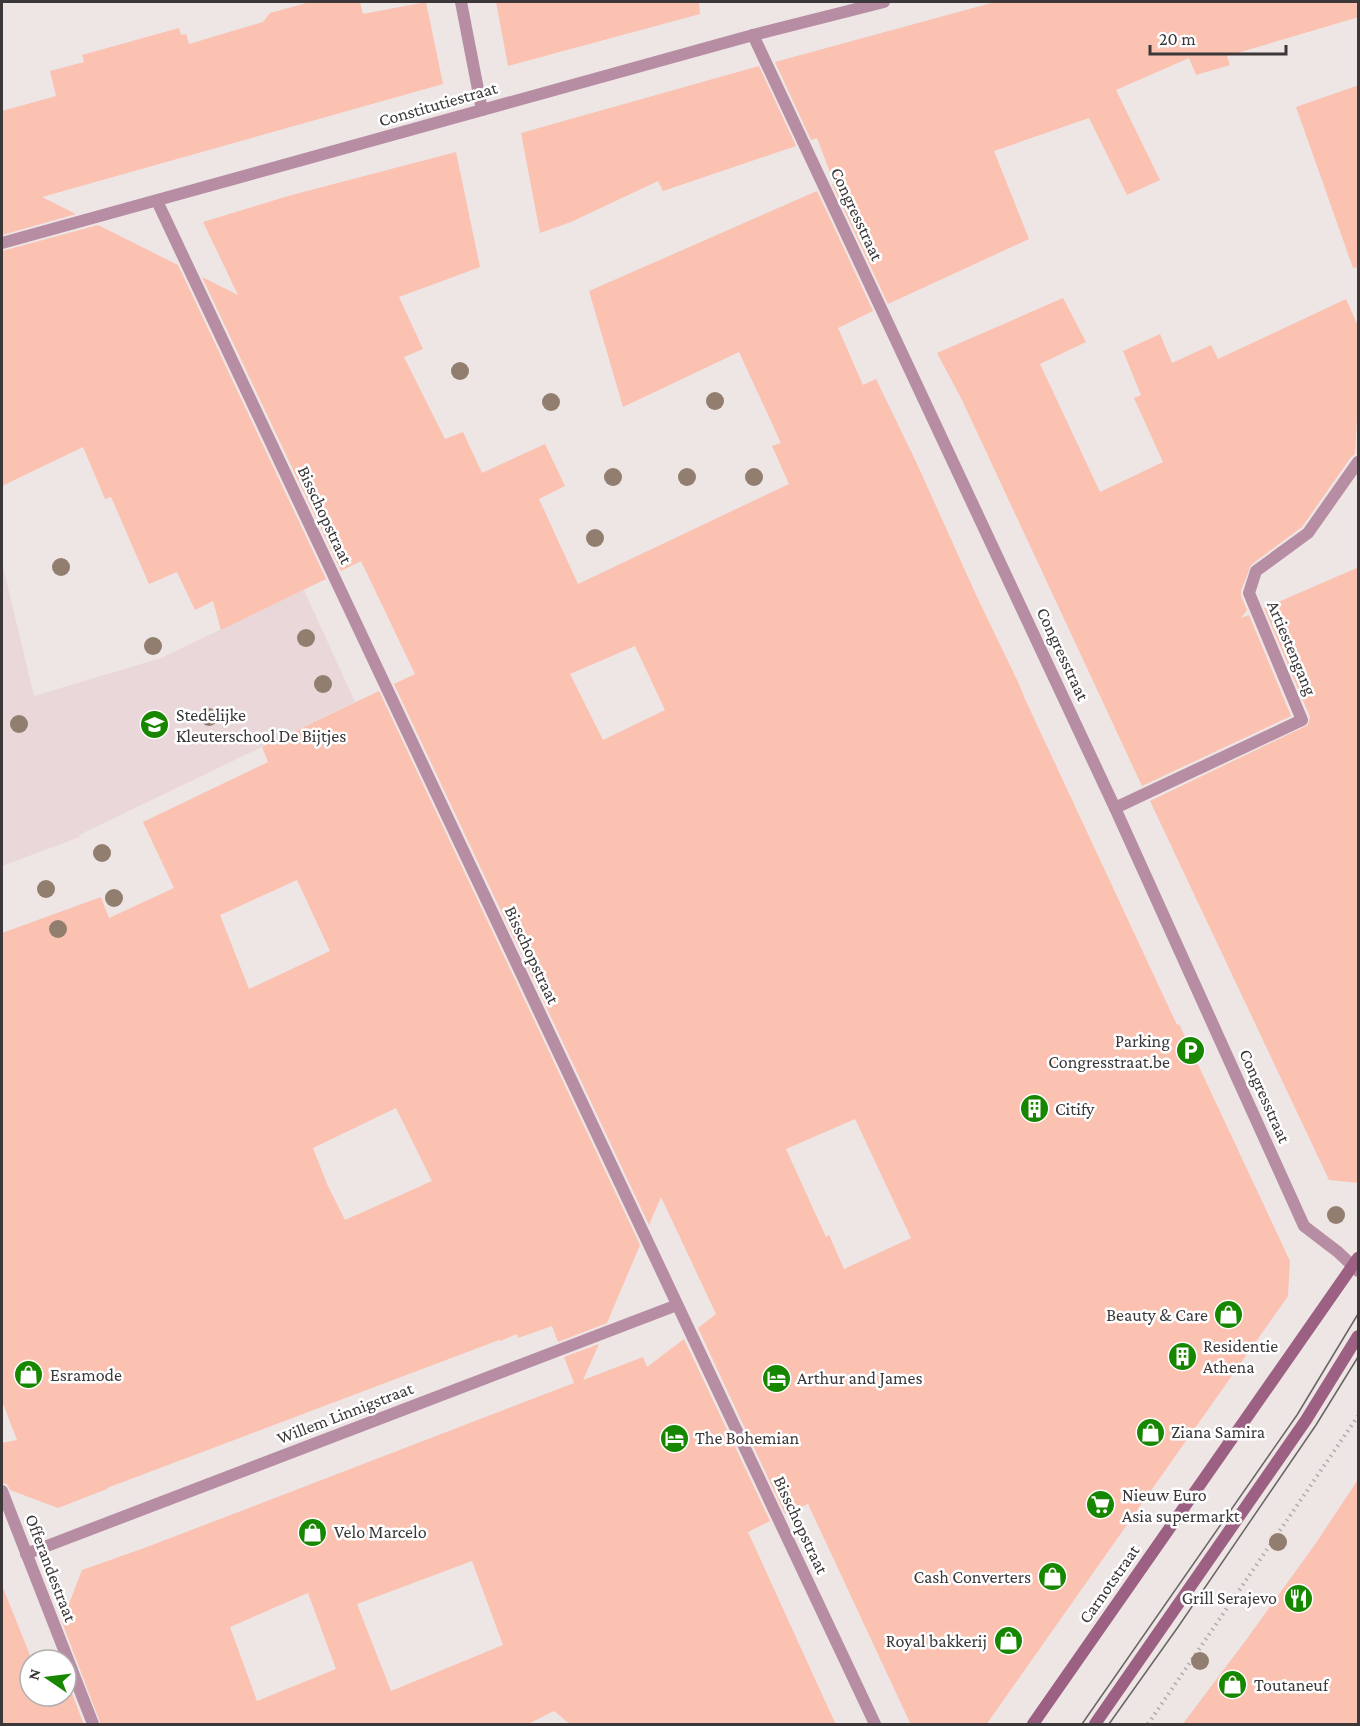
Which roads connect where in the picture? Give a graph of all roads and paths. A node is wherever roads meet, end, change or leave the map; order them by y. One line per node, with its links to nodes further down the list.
1 (461, 2): 4 (street)
2 (884, 2): 3 (street, Constitutiestraat)
3 (753, 35): 4 (street, Constitutiestraat); 8 (street, Congresstraat)
4 (482, 110): 5 (street, Constitutiestraat)
5 (157, 201): 6 (street, Constitutiestraat); 10 (street, Bisschopstraat)
6 (2, 243)
7 (1359, 462): 8 (street, Artiestengang)
8 (1115, 808): 9 (street, Congresstraat)
9 (1357, 1265): 17 (main road, Carnotstraat)
10 (677, 1305): 14 (street, Willem Linnigstraat); 16 (street, Bisschopstraat)
11 (1359, 1336): 18 (main road)
12 (1359, 1416): 19 (path)
13 (2, 1491): 14 (street, Offerandestraat)
14 (26, 1554): 15 (street, Offerandestraat)
15 (93, 1725)
16 (875, 1725)
17 (1033, 1725)
18 (1095, 1725)
19 (1148, 1725)

